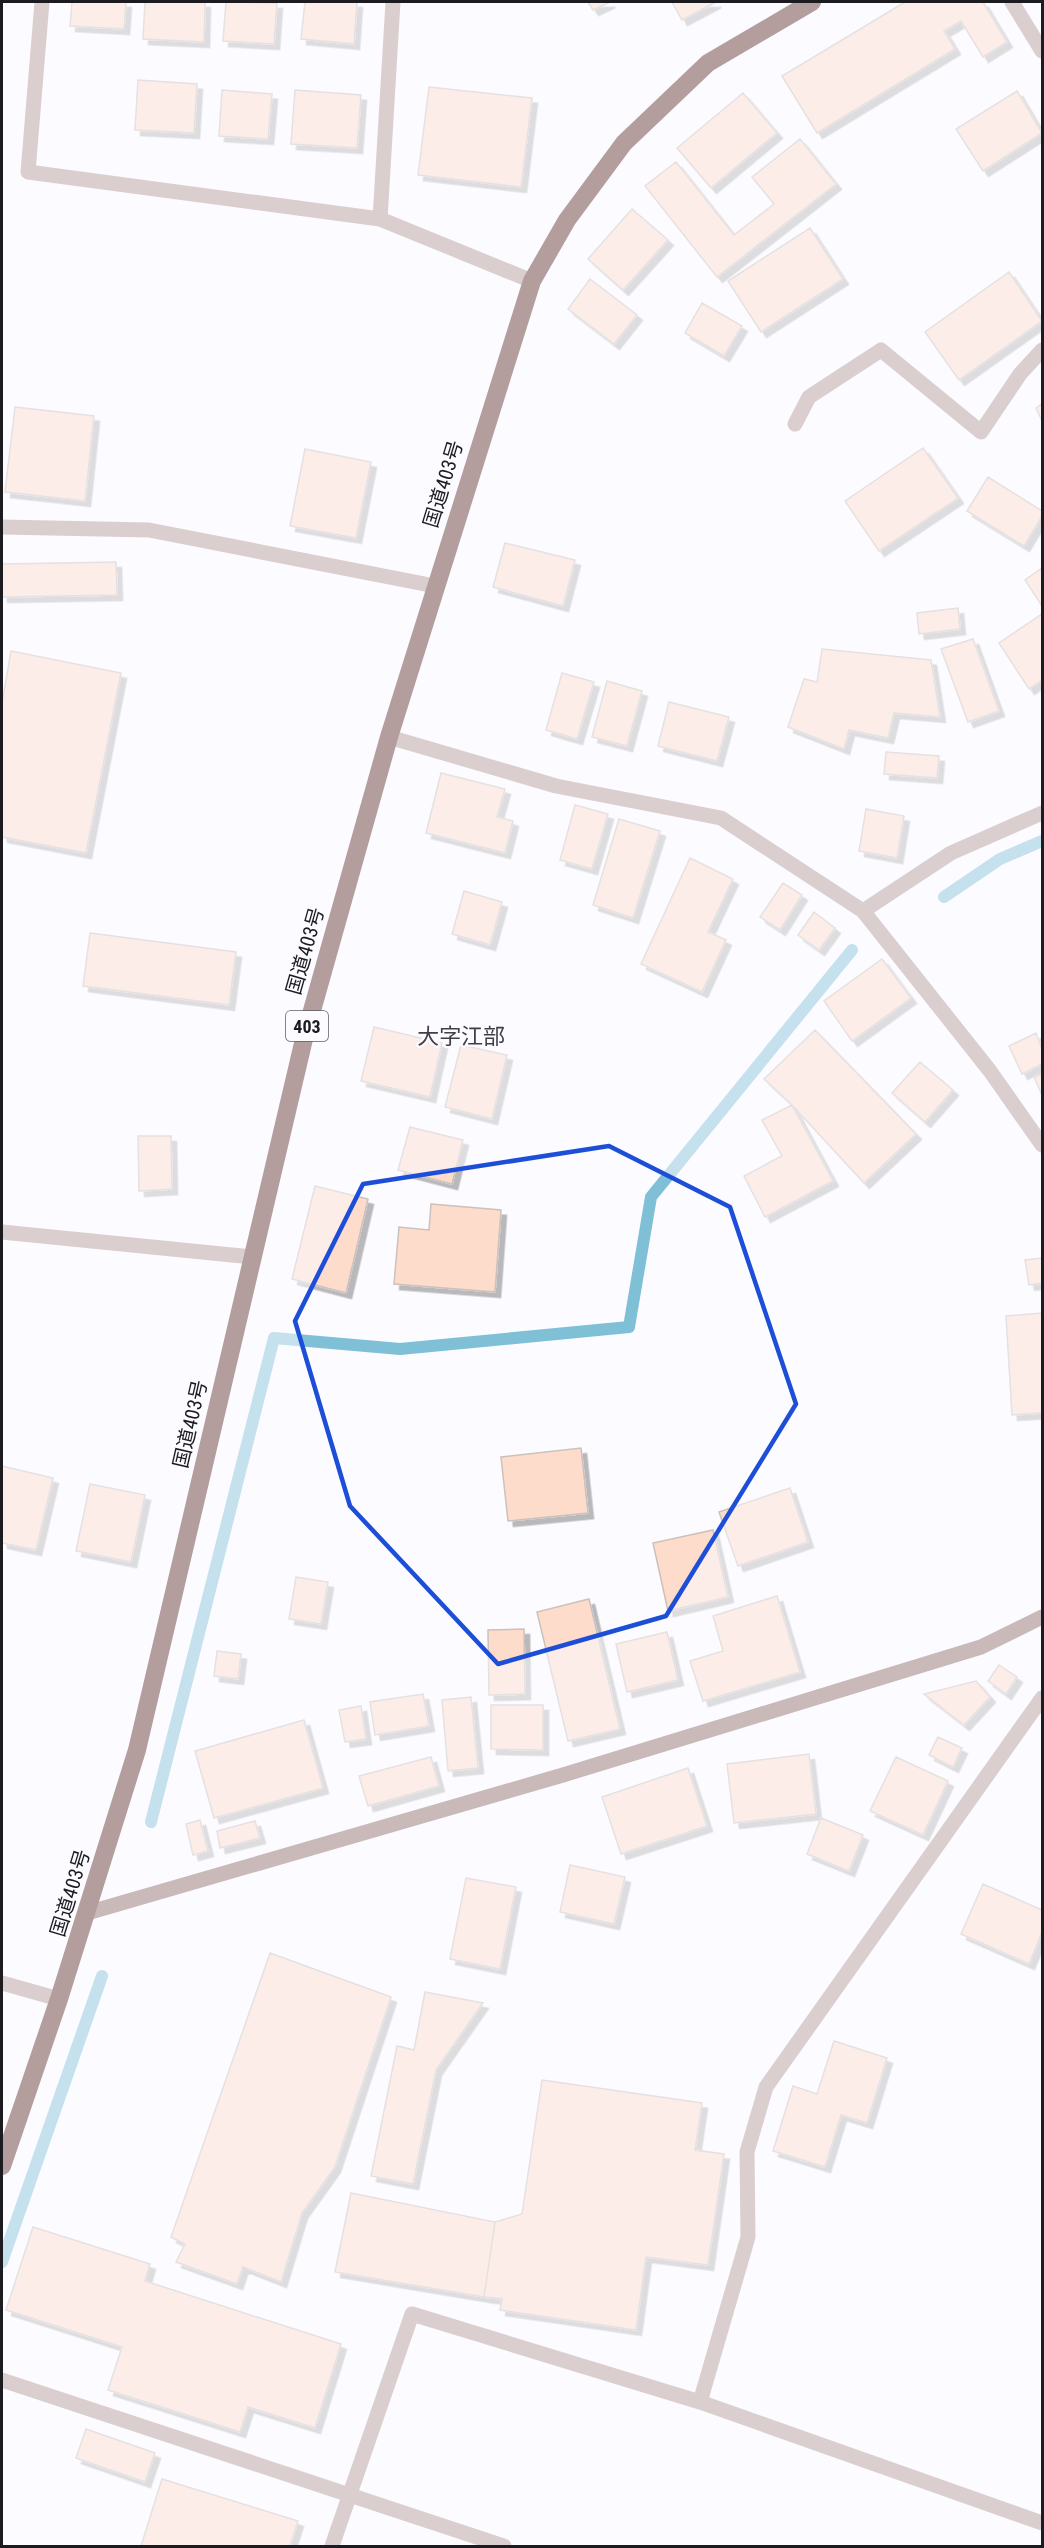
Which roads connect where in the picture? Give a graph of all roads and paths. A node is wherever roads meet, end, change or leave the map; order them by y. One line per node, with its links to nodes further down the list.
1 (42, 2): 6 (street)
2 (393, 2): 6 (street)
3 (812, 2): 7 (highway, 国道403号 / 403)
4 (1012, 2): 5 (street)
5 (1042, 51)
6 (380, 219): 7 (street)
7 (532, 280): 11 (highway, 国道403号 / 403)
8 (1042, 350): 9 (street)
9 (795, 424)
10 (2, 527): 11 (street)
11 (435, 586): 12 (highway, 国道403号 / 403)
12 (389, 737): 14 (street); 17 (highway, 国道403号 / 403)
13 (1042, 813): 14 (street)
14 (863, 911): 15 (street)
15 (1042, 1144)
16 (2, 1232): 17 (street)
17 (252, 1257): 20 (highway, 国道403号 / 403)
18 (1042, 1617): 20 (street)
19 (1042, 1698): 25 (street)
20 (87, 1913): 22 (highway, 国道403号 / 403)
21 (2, 1983): 22 (street)
22 (60, 1999): 23 (highway, 国道403号 / 403)
23 (2, 2166)
24 (2, 2380): 26 (street)
25 (700, 2402): 26 (street); 27 (street)
26 (350, 2494): 28 (street); 29 (street)
27 (1042, 2523)
28 (332, 2547)
29 (504, 2547)

